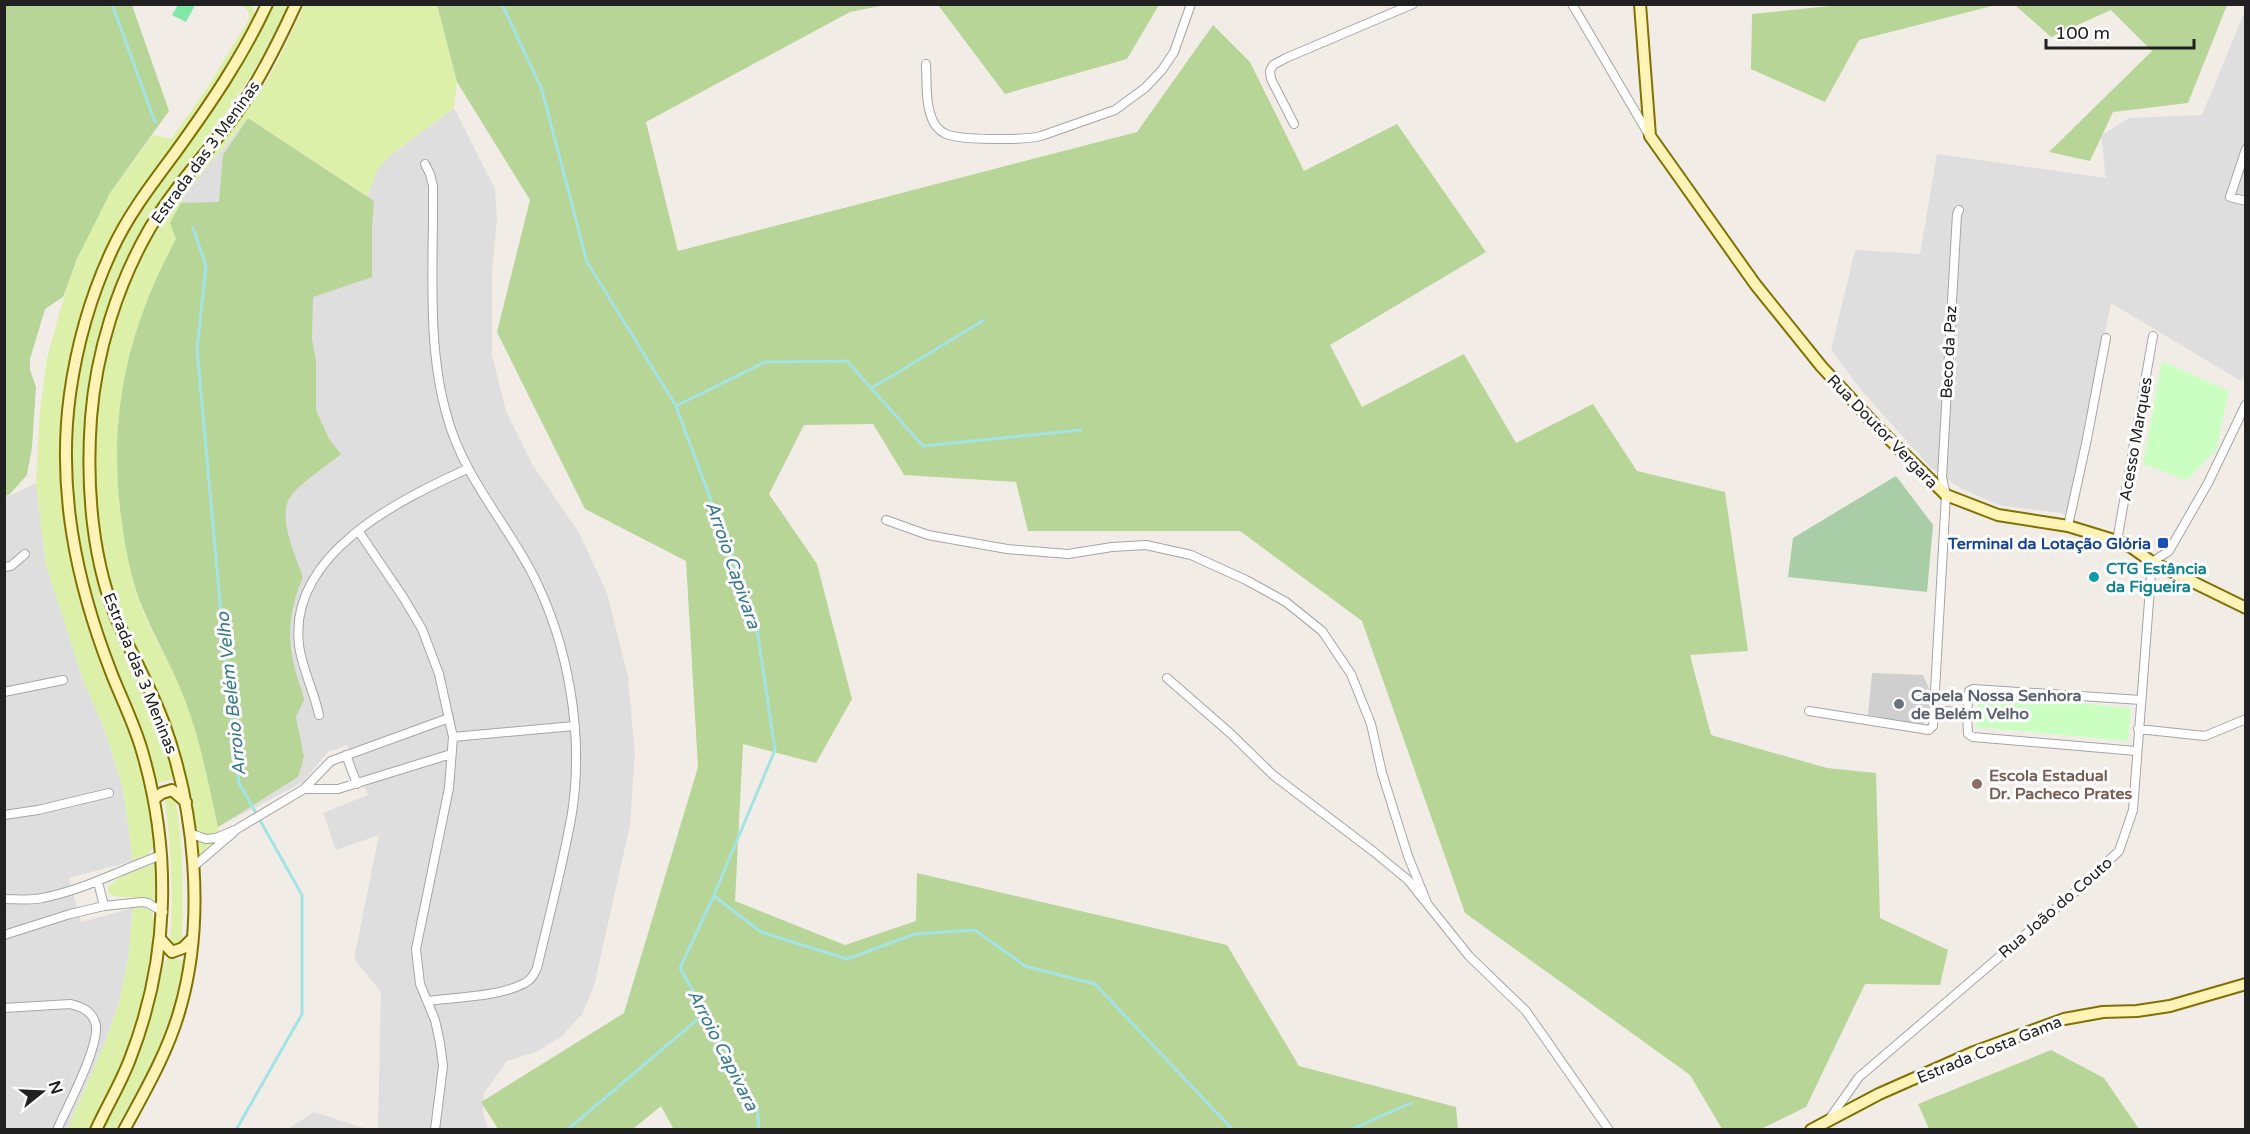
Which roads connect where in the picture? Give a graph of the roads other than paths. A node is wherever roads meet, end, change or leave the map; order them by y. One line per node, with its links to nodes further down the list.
1 (267, 4): 46 (main road, Estrada das 3 Meninas)
2 (296, 4): 47 (main road, Estrada das 3 Meninas)
3 (1191, 4): 7 (street)
4 (1413, 4): 8 (street)
5 (1572, 4): 9 (street)
6 (1640, 4): 9 (main road)
7 (926, 64)
8 (1294, 124)
9 (1650, 136): 18 (main road, Rua Doutor Vergara)
10 (2246, 149): 12 (street)
11 (425, 164): 17 (street)
12 (2246, 201)
13 (1959, 210): 18 (street, Beco da Paz)
14 (2153, 336): 22 (street, Acesso Marques)
15 (2106, 338): 20 (street)
16 (2246, 405): 24 (street)
17 (467, 469): 21 (street); 37 (street)
18 (1946, 495): 20 (main road, Rua Doutor Vergara); 31 (street, Beco da Paz)
19 (886, 520): 55 (street)
20 (2068, 526): 22 (main road, Rua Doutor Vergara)
21 (359, 532): 34 (street); 35 (street)
22 (2117, 541): 24 (main road, Rua Doutor Vergara)
23 (25, 554): 25 (street)
24 (2152, 562): 26 (main road, Rua Doutor Vergara); 30 (street, Rua João do Couto)
25 (4, 567)
26 (2246, 608)
27 (1167, 678): 55 (street)
28 (63, 680): 29 (street)
29 (4, 692)
30 (2141, 700): 33 (street); 38 (street, Rua João do Couto)
31 (1934, 710): 32 (street); 33 (street)
32 (1809, 711)
33 (1967, 713): 40 (street)
34 (319, 715)
35 (450, 718): 39 (street); 42 (street)
36 (2246, 719): 38 (street)
37 (574, 726): 39 (street); 62 (street)
38 (2138, 729): 40 (street, Rua João do Couto)
39 (453, 737): 41 (street)
40 (2136, 751): 64 (street, Rua João do Couto)
41 (451, 754): 43 (street); 62 (street)
42 (346, 755): 43 (street); 44 (street)
43 (357, 783): 44 (street)
44 (304, 789): 49 (street)
45 (109, 793): 48 (street)
46 (154, 799): 47 (main road); 51 (main road, Estrada das 3 Meninas)
47 (187, 803): 50 (main road, Estrada das 3 Meninas)
48 (4, 814)
49 (237, 829): 50 (street); 52 (street)
50 (192, 834): 52 (main road, Estrada das 3 Meninas)
51 (162, 855): 53 (street); 57 (main road, Estrada das 3 Meninas)
52 (193, 867): 60 (main road, Estrada das 3 Meninas)
53 (98, 882): 54 (street); 56 (street)
54 (4, 899)
55 (1426, 903): 69 (street)
56 (104, 906): 57 (street); 58 (street)
57 (163, 912): 59 (main road, Estrada das 3 Meninas)
58 (4, 935)
59 (161, 940): 60 (main road); 66 (main road, Estrada das 3 Meninas)
60 (191, 940): 67 (main road, Estrada das 3 Meninas)
61 (2246, 984): 64 (main road, Estrada Costa Gama)
62 (427, 1001): 68 (street)
63 (4, 1008): 65 (street)
64 (1829, 1119): 70 (main road, Estrada Costa Gama)
65 (57, 1130)
66 (96, 1130)
67 (124, 1130)
68 (435, 1130)
69 (1609, 1130)
70 (1811, 1130)

